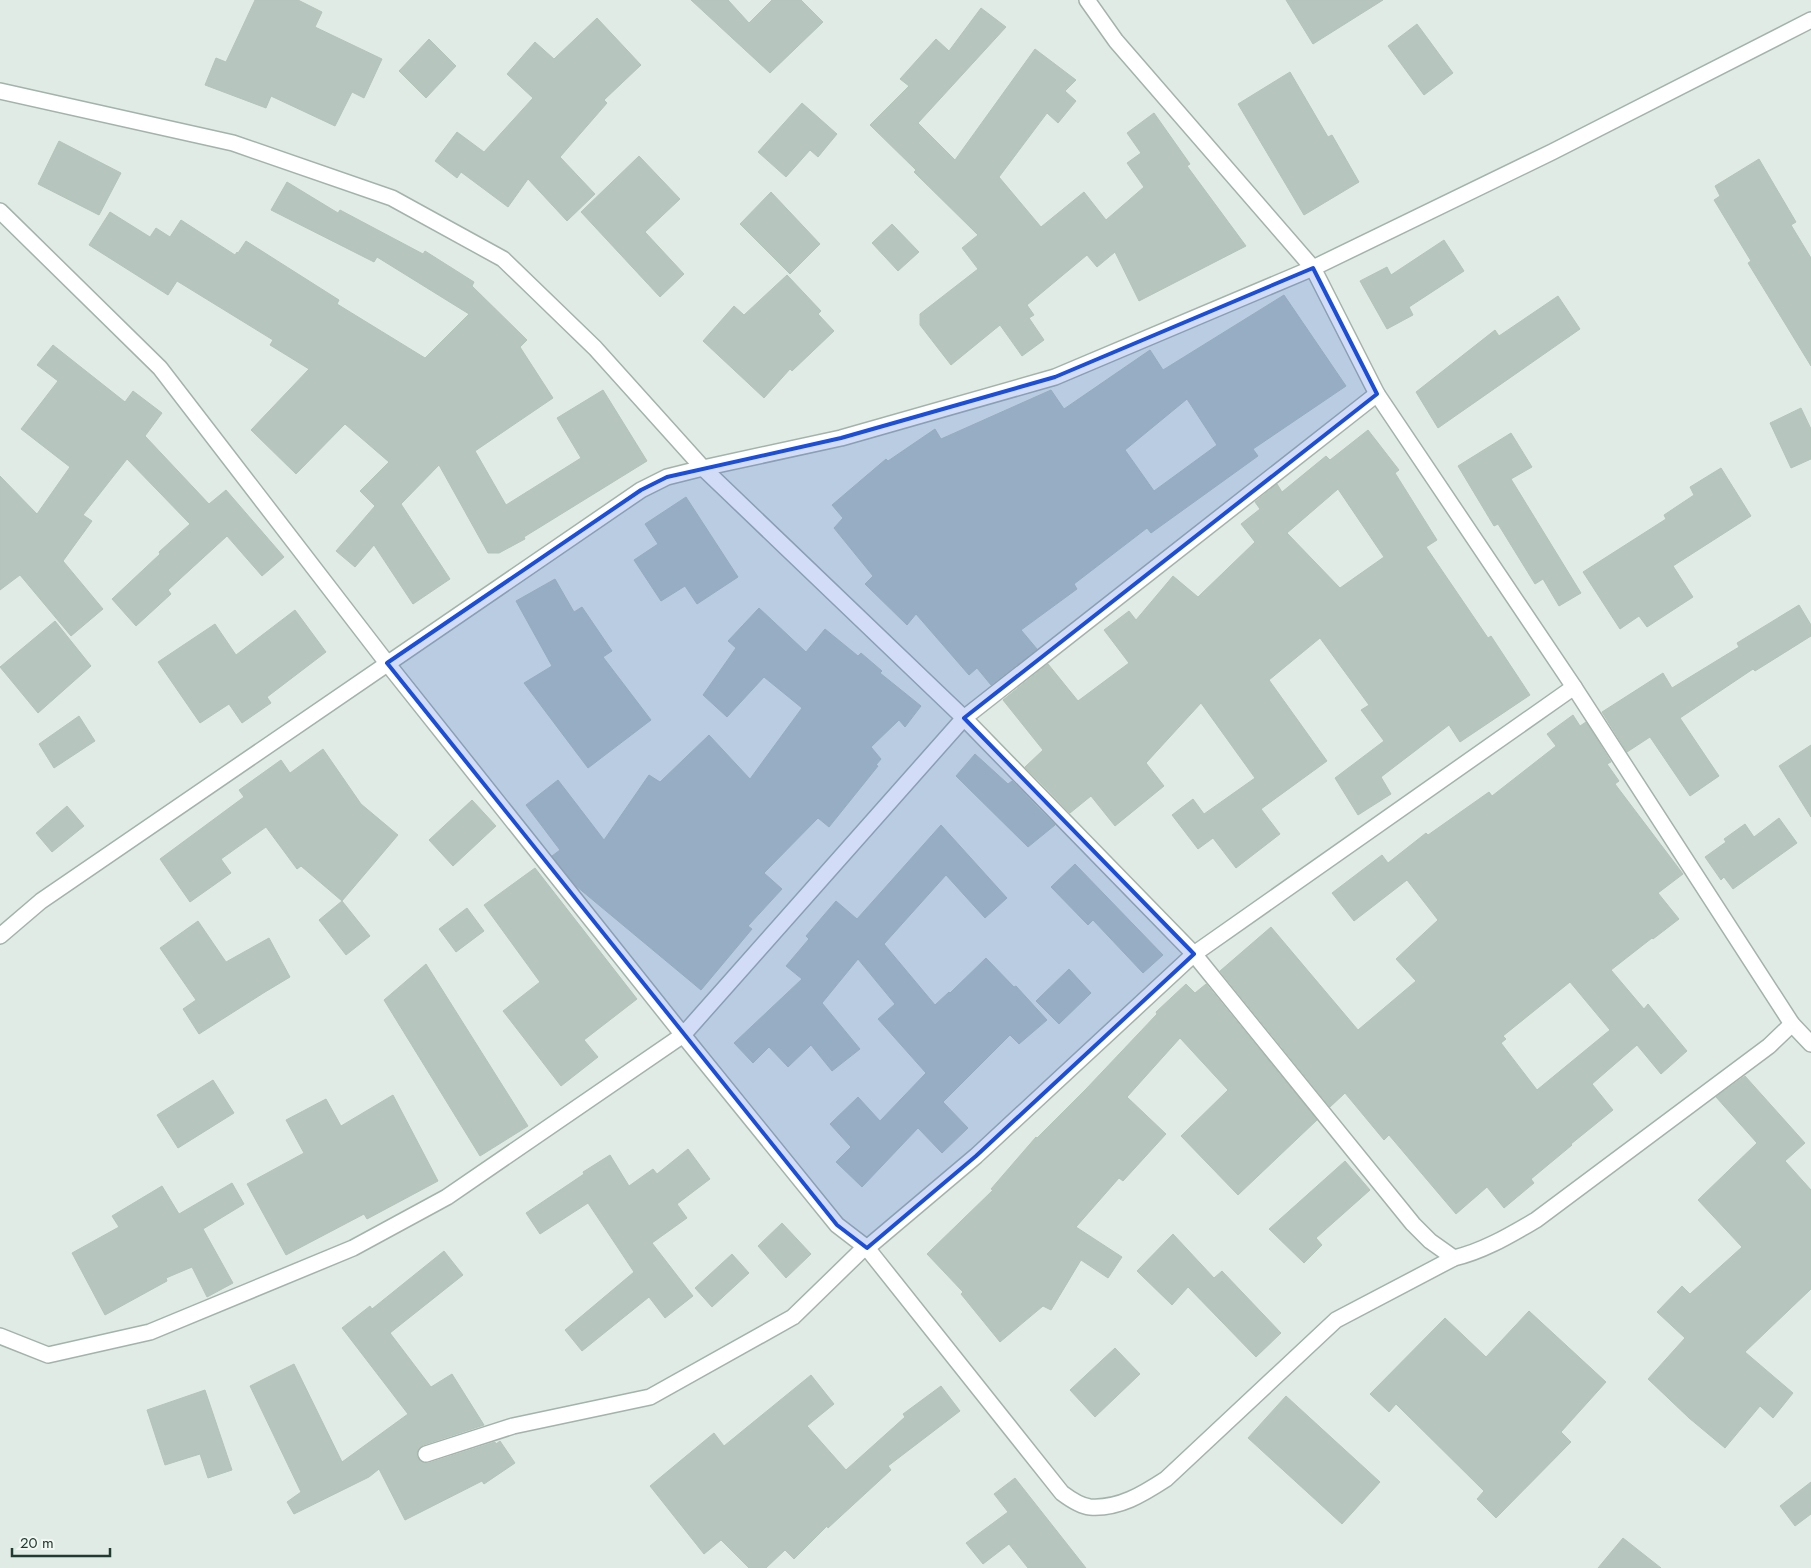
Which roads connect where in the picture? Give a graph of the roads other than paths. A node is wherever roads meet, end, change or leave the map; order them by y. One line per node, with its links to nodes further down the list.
1 (1087, 0): 5 (street)
2 (1811, 20): 5 (street)
3 (0, 90): 7 (street)
4 (0, 211): 8 (street)
5 (1313, 268): 6 (street); 7 (street)
6 (1377, 394): 9 (street); 10 (street)
7 (704, 468): 8 (street); 10 (street)
8 (388, 663): 11 (street); 14 (street)
9 (1574, 687): 12 (street); 13 (street)
10 (964, 718): 12 (street); 14 (street)
11 (0, 936)
12 (1194, 954): 16 (street); 17 (street)
13 (1792, 1024): 15 (street); 17 (street)
14 (683, 1035): 16 (street); 18 (street)
15 (1811, 1044)
16 (866, 1247): 17 (street); 19 (street)
17 (1454, 1258)
18 (0, 1336)
19 (426, 1454)

